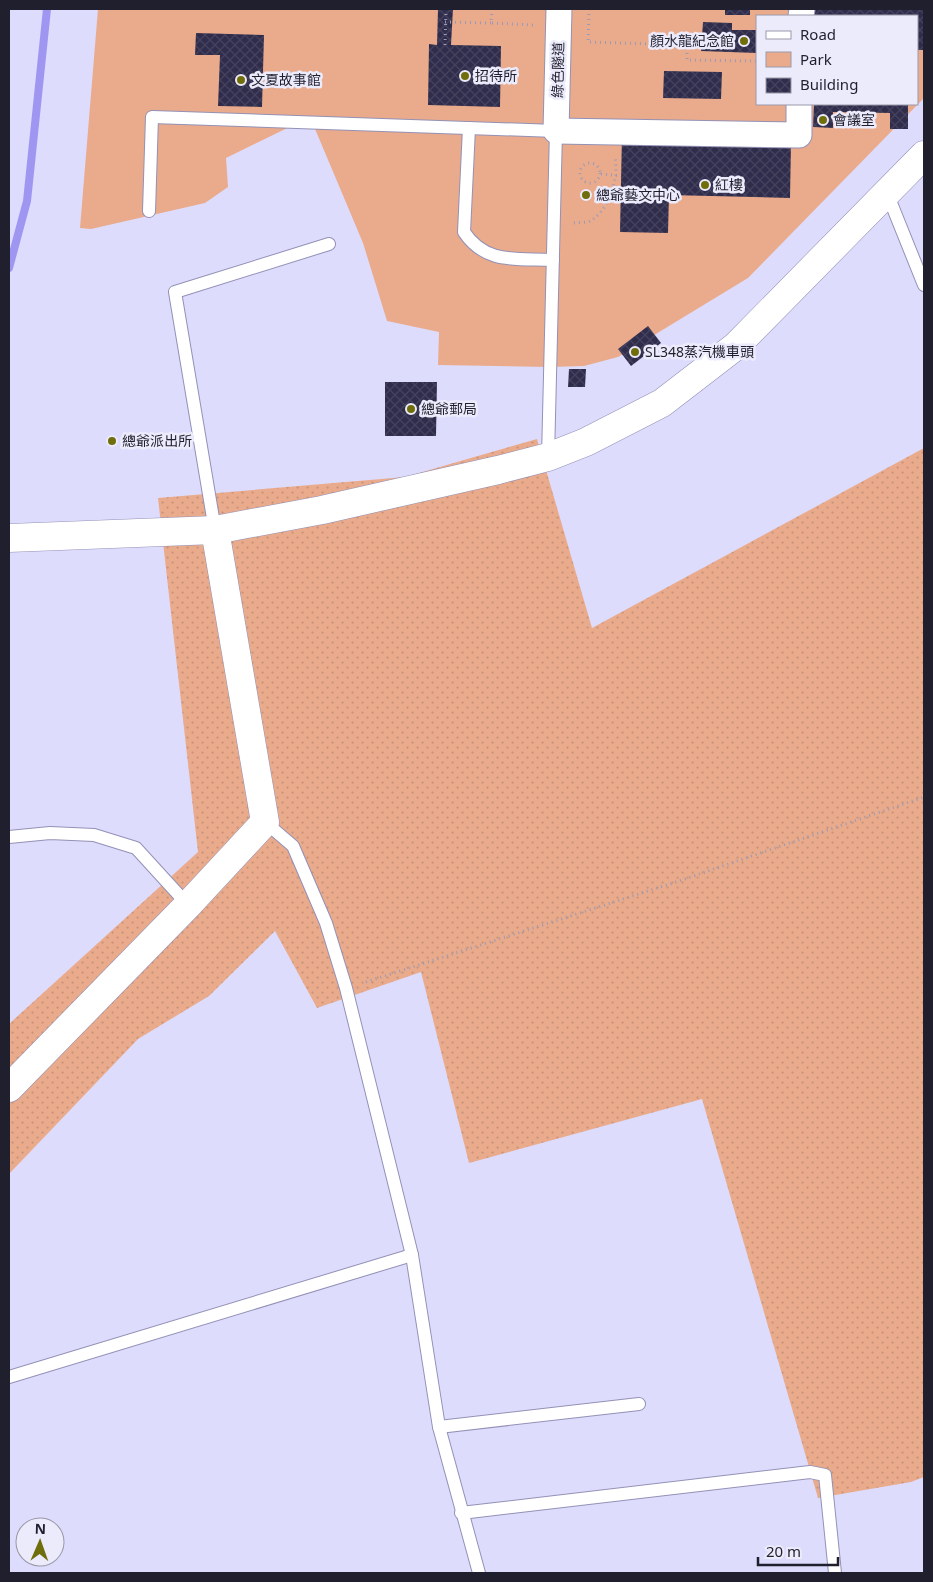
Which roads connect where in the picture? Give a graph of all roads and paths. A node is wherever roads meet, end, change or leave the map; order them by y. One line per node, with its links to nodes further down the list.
1 (446, 9): 5 (path)
2 (492, 9): 6 (path)
3 (589, 9): 8 (path)
4 (559, 18): 6 (path); 11 (street, 綠色隧道)
5 (446, 22): 6 (path); 7 (path)
6 (492, 24)
7 (445, 45)
8 (756, 61)
9 (799, 105): 12 (street)
10 (468, 128): 11 (lane); 18 (lane); 21 (lane)
11 (556, 131): 12 (street); 19 (lane)
12 (604, 132): 15 (path)
13 (924, 155): 17 (main road)
14 (601, 174): 14 (path); 15 (path)
15 (615, 176): 16 (path); 19 (path)
16 (621, 176)
17 (887, 193): 22 (lane); 23 (main road)
18 (149, 211)
19 (554, 224): 21 (lane)
20 (329, 244): 24 (lane)
21 (553, 260): 23 (lane)
22 (924, 285)
23 (548, 458): 24 (main road)
24 (215, 530): 25 (main road); 27 (main road)
25 (9, 538)
26 (924, 797): 30 (path)
27 (265, 822): 29 (main road); 30 (lane)
28 (9, 837): 29 (lane)
29 (188, 905): 31 (main road)
30 (346, 988): 32 (lane)
31 (9, 1088)
32 (412, 1255): 33 (lane); 35 (lane)
33 (9, 1377)
34 (639, 1404): 35 (lane)
35 (439, 1427): 36 (lane)
36 (461, 1513): 37 (lane); 38 (lane)
37 (479, 1573)
38 (835, 1573)

